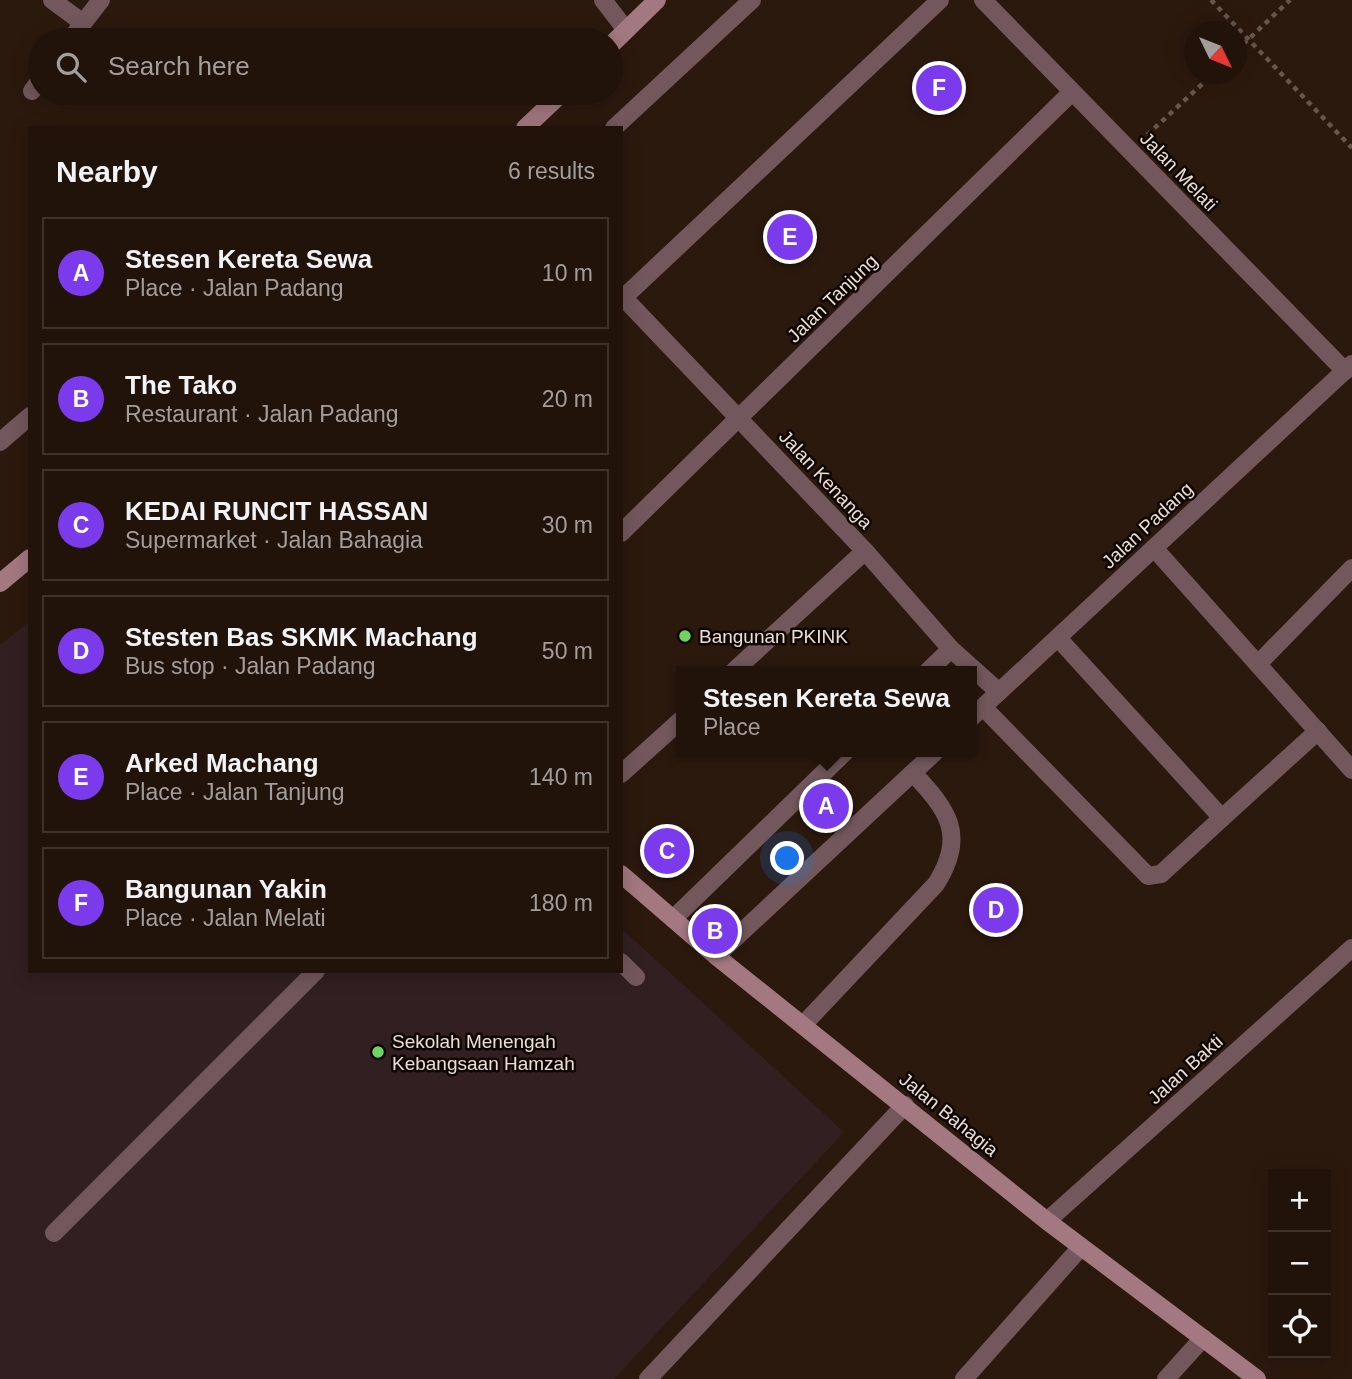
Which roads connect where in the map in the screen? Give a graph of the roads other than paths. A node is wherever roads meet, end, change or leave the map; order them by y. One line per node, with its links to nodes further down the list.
1 (52, 0): 8 (street)
2 (100, 0): 8 (street)
3 (603, 0): 10 (street)
4 (657, 0): 10 (main road)
5 (752, 0): 15 (street)
6 (940, 0): 16 (street)
7 (983, 0): 12 (street, Jalan Melati)
8 (83, 23): 9 (street)
9 (79, 28)
10 (626, 30): 11 (main road)
11 (623, 33)
12 (1072, 92): 18 (street, Jalan Melati); 20 (street, Jalan Tanjung)
13 (550, 105): 14 (main road)
14 (528, 126)
15 (616, 126)
16 (623, 297)
17 (623, 299): 20 (street, Jalan Kenanga)
18 (1348, 367): 23 (street, Jalan Padang)
19 (28, 418): 21 (street)
20 (739, 418): 22 (street, Jalan Tanjung); 24 (street, Jalan Kenanga)
21 (0, 442)
22 (623, 531)
23 (1154, 548): 28 (street, Jalan Padang); 30 (street)
24 (865, 551): 29 (street, Jalan Kenanga); 31 (street)
25 (28, 560): 27 (main road)
26 (1352, 568): 30 (street)
27 (0, 583)
28 (1058, 638): 35 (street, Jalan Padang); 44 (street)
29 (951, 649): 32 (street); 33 (street, Jalan Kenanga)
30 (1258, 664): 38 (street)
31 (739, 666)
32 (933, 666)
33 (970, 666)
34 (977, 672): 35 (street, Jalan Kenanga)
35 (999, 692): 36 (street, Jalan Padang)
36 (977, 713): 44 (street)
37 (676, 724): 42 (street)
38 (1318, 732): 41 (street); 44 (street)
39 (840, 757): 46 (street)
40 (929, 757): 43 (street)
41 (1352, 770)
42 (623, 772)
43 (912, 772): 48 (street); 52 (street)
44 (1222, 818)
45 (623, 876): 46 (main road, Jalan Bahagia)
46 (673, 919): 48 (main road, Jalan Bahagia)
47 (1352, 948): 54 (street, Jalan Bakti)
48 (716, 956): 52 (main road, Jalan Bahagia)
49 (623, 964): 51 (street)
50 (314, 973): 55 (street)
51 (636, 977)
52 (803, 1026): 53 (main road, Jalan Bahagia)
53 (905, 1105): 54 (main road, Jalan Bahagia); 58 (street)
54 (1047, 1222): 56 (main road, Jalan Bahagia)
55 (54, 1233)
56 (1081, 1247): 57 (main road, Jalan Bahagia); 59 (street)
57 (1203, 1338): 60 (street); 61 (main road, Jalan Bahagia)
58 (648, 1379)
59 (964, 1379)
60 (1166, 1379)
61 (1257, 1379)

